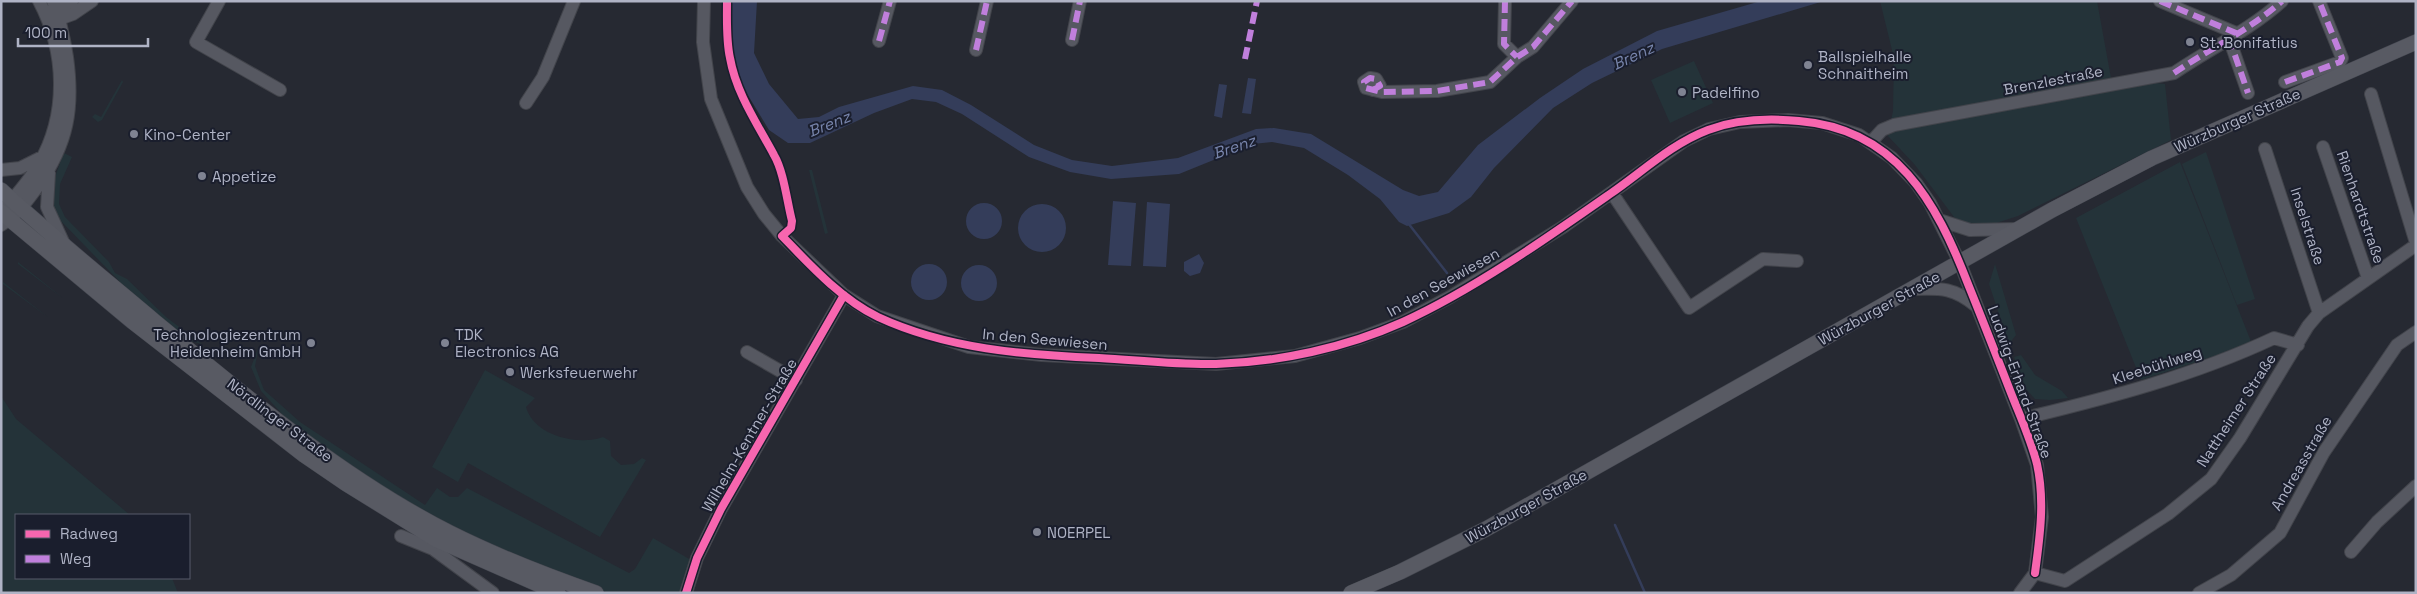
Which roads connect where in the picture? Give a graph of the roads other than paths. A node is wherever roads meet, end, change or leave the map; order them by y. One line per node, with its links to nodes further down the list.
1 (39, 1): 15 (street)
2 (72, 1): 15 (street)
3 (92, 1): 15 (street)
4 (219, 1): 23 (street)
5 (574, 1): 27 (street)
6 (704, 1): 45 (street, In den Seewiesen)
7 (890, 1): 18 (street)
8 (987, 1): 20 (street)
9 (1080, 1): 17 (street)
10 (1505, 1): 21 (street)
11 (1572, 1): 21 (street)
12 (2160, 1): 16 (street)
13 (2282, 1): 16 (street, Brenzlestraße)
14 (2319, 1): 22 (street)
15 (53, 13): 31 (street); 33 (street)
16 (2232, 35): 25 (street); 28 (street, Brenzlestraße)
17 (1072, 40)
18 (879, 41)
19 (2416, 42): 38 (main road, Würzburger Straße)
20 (976, 50)
21 (1517, 57): 24 (street)
22 (2285, 82)
23 (280, 90)
24 (1373, 90)
25 (2248, 93)
26 (2371, 94): 39 (street)
27 (526, 103)
28 (1870, 142): 34 (street, In den Seewiesen); 37 (street, In den Seewiesen)
29 (2323, 147): 43 (street, Rienhardtstraße)
30 (2265, 149): 47 (street, Inselstraße)
31 (44, 156): 32 (street); 35 (street)
32 (1, 170)
33 (49, 171): 35 (street); 40 (street)
34 (1612, 193): 41 (street); 45 (street, In den Seewiesen)
35 (11, 199): 36 (street); 40 (main road, Nördlinger Straße)
36 (3, 216): 57 (main road, Nördlinger Straße)
37 (1939, 220): 38 (street); 42 (street, In den Seewiesen)
38 (2017, 229): 42 (main road, Würzburger Straße)
39 (2416, 244): 43 (street, Nattheimer Straße)
40 (66, 248): 60 (main road, Nördlinger Straße)
41 (1797, 261)
42 (1960, 263): 44 (main road, Würzburger Straße); 46 (street, Ludwig-Erhard-Straße)
43 (2368, 278): 47 (street, Nattheimer Straße)
44 (1914, 289): 46 (street); 62 (main road, Würzburger Straße)
45 (844, 295): 51 (street, Wilhelm-Kentner-Straße)
46 (1978, 308): 52 (street, Ludwig-Erhard-Straße)
47 (2319, 313): 49 (street, Nattheimer Straße)
48 (2416, 332): 64 (street, Andreasstraße)
49 (2298, 345): 52 (street, Kleebühlweg); 56 (street, Nattheimer Straße)
50 (747, 352): 51 (street)
51 (796, 380): 61 (street, Wilhelm-Kentner-Straße)
52 (2021, 418): 56 (street, Ludwig-Erhard-Straße)
53 (2416, 486): 55 (street)
54 (401, 536): 58 (street)
55 (2351, 552)
56 (2035, 573): 63 (street)
57 (537, 588): 59 (main road, Nördlinger Straße)
58 (494, 593)
59 (558, 593)
60 (596, 593)
61 (686, 593)
62 (1352, 593)
63 (2020, 593)
64 (2199, 593)

